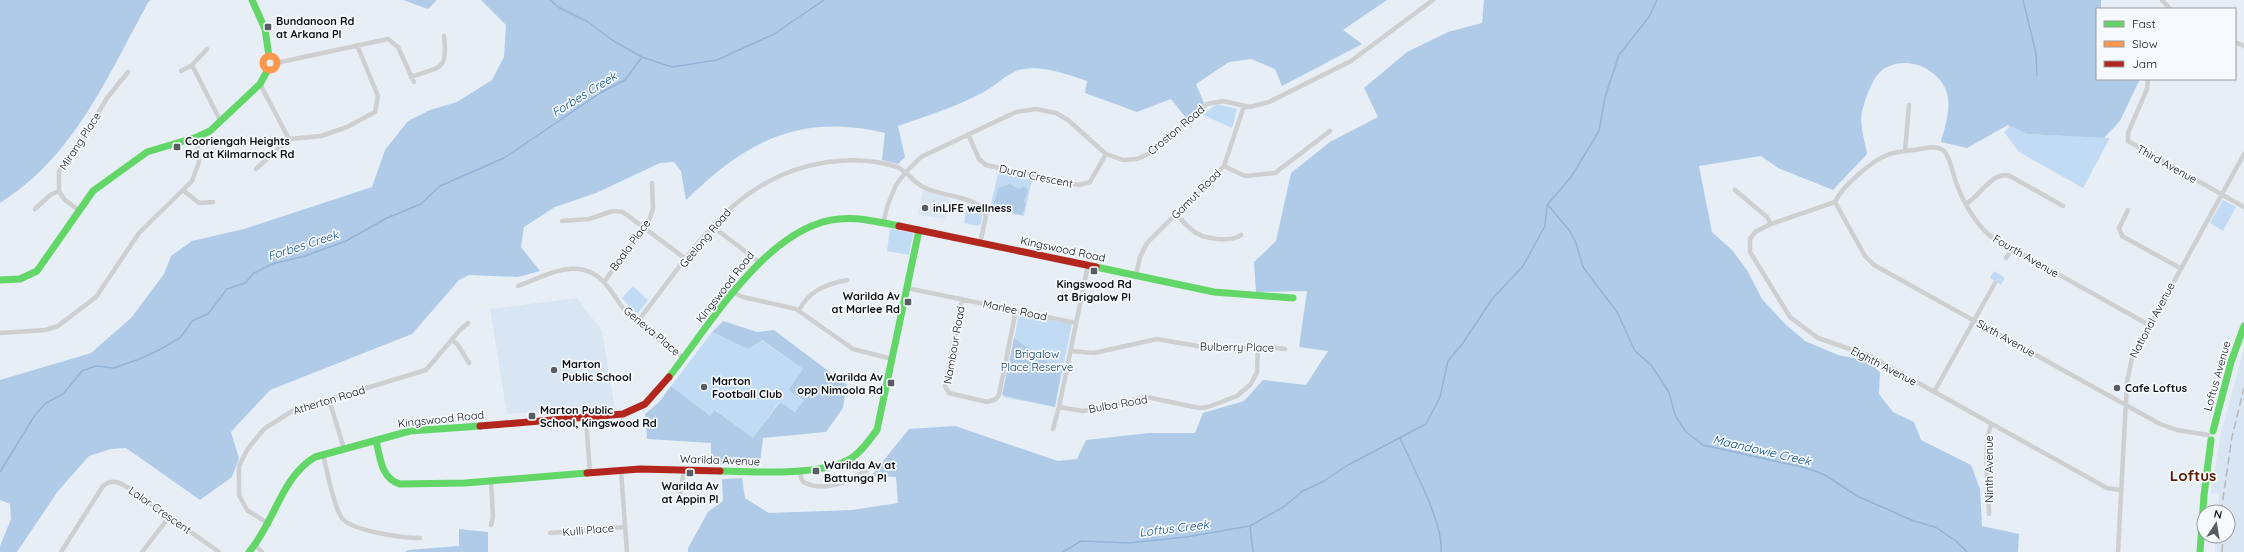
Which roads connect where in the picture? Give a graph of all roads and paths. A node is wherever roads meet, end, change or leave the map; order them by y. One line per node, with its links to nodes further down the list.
1 (253, 0): 8 (street)
2 (1433, 0): 19 (street, Croston Road)
3 (2162, 0): 4 (street)
4 (2169, 8)
5 (444, 36): 14 (street)
6 (357, 45): 9 (street); 14 (street); 24 (street)
7 (207, 49): 10 (street)
8 (269, 56): 9 (street); 12 (street)
9 (276, 63): 12 (street)
10 (192, 65): 11 (street); 20 (street)
11 (181, 71)
12 (267, 71): 17 (street)
13 (128, 72): 33 (street, Mirang Place)
14 (411, 77): 16 (street)
15 (2148, 80): 35 (street, Third Avenue)
16 (414, 82)
17 (260, 84): 20 (street); 24 (street)
18 (1910, 105): 25 (street)
19 (1244, 106): 26 (street, Croston Road); 28 (street, Gamut Road)
20 (221, 122): 23 (street)
21 (1330, 131): 28 (street)
22 (968, 134): 26 (street, Croston Road); 26 (street, Dural Crescent); 30 (street, Croston Road)
23 (197, 137): 34 (street); 42 (street)
24 (289, 139): 29 (street)
25 (1905, 151): 37 (street); 38 (street, Fourth Avenue)
26 (1106, 154)
27 (2244, 154): 35 (street, National Avenue)
28 (1224, 166): 44 (street, Gamut Road)
29 (256, 170)
30 (905, 172): 46 (street, Croston Road); 48 (street, Geelong Road); 52 (street)
31 (652, 183): 49 (street, Boala Place)
32 (1735, 190): 47 (street)
33 (59, 191): 41 (street); 42 (street)
34 (184, 191): 36 (street); 77 (street)
35 (2221, 195): 40 (street, Third Avenue); 58 (street, National Avenue)
36 (213, 202)
37 (1836, 202): 47 (street, Eighth Avenue); 71 (street, Sixth Avenue)
38 (1966, 204): 39 (street); 53 (street, Fourth Avenue)
39 (2063, 206)
40 (2244, 207)
41 (35, 209)
42 (78, 210): 60 (street)
43 (2128, 210): 58 (street)
44 (1176, 214): 51 (street); 59 (street, Gamut Road)
45 (562, 221): 49 (street)
46 (883, 223): 50 (street, Kingswood Road); 56 (street, Kingswood Road)
47 (1771, 224): 85 (street, Eighth Avenue)
48 (712, 226): 55 (street, Geelong Road); 56 (street)
49 (644, 228): 55 (street); 62 (street, Boala Place)
50 (919, 230): 52 (street, Kingswood Road); 65 (street, Warilda Avenue)
51 (1241, 235)
52 (980, 243): 57 (street, Kingswood Road)
53 (2012, 249): 54 (street); 75 (street, Fourth Avenue)
54 (2006, 258)
55 (686, 259): 72 (street, Geelong Road)
56 (758, 261): 66 (street, Kingswood Road)
57 (1088, 265): 59 (street, Kingswood Road); 74 (street)
58 (2180, 268): 75 (street, National Avenue)
59 (1136, 275): 67 (street, Kingswood Road)
60 (0, 280)
61 (847, 280): 69 (street)
62 (604, 282): 64 (street, Geneva Place); 72 (street, Geneva Place)
63 (1995, 283): 71 (street)
64 (518, 286)
65 (907, 288): 68 (street, Marlee Road); 83 (street, Warilda Avenue)
66 (734, 293): 69 (street); 82 (street, Kingswood Road)
67 (1293, 298)
68 (962, 299): 70 (street, Marlee Road); 70 (street, Nambour Road)
69 (799, 310): 83 (street)
70 (1016, 310): 74 (street, Marlee Road)
71 (1973, 320): 85 (street); 87 (street, Sixth Avenue)
72 (637, 322): 82 (street, Geneva Place)
73 (468, 323): 78 (street, Atherton Road)
74 (1076, 323): 81 (street)
75 (2149, 325): 87 (street, National Avenue)
76 (2244, 326): 92 (street, Loftus Avenue)
77 (0, 331)
78 (452, 340): 84 (street); 86 (street, Atherton Road)
79 (1258, 347): 80 (street, Bulberry Place); 81 (street, Bulberry Place); 88 (street, Bulba Road)
80 (1285, 349)
81 (1070, 351): 88 (street)
82 (684, 358): 89 (street, Kingswood Road)
83 (892, 359): 97 (street, Warilda Avenue)
84 (469, 363)
85 (1934, 392): 90 (street, Eighth Avenue)
86 (329, 399): 94 (street); 106 (street, Atherton Road)
87 (2126, 405): 92 (street, Sixth Avenue); 102 (street, National Avenue)
88 (1059, 407): 91 (street)
89 (586, 418): 93 (street, Kingswood Road); 100 (street)
90 (1992, 424): 102 (street, Eighth Avenue); 104 (street, Ninth Avenue)
91 (1052, 429)
92 (2211, 435): 119 (street, Loftus Avenue)
93 (376, 440): 94 (street, Kingswood Road); 101 (street, Warilda Avenue)
94 (344, 449): 95 (street, Kingswood Road)
95 (323, 455): 106 (street, Kingswood Road); 110 (street)
96 (684, 470): 97 (street, Warilda Avenue); 99 (street, Warilda Avenue); 103 (street)
97 (798, 470): 98 (street)
98 (867, 470)
99 (621, 471): 100 (street, Warilda Avenue); 108 (street)
100 (590, 474): 101 (street, Warilda Avenue)
101 (491, 481): 107 (street)
102 (2120, 490): 118 (street, National Avenue)
103 (680, 494)
104 (1989, 514)
105 (169, 517): 112 (street, Lalor Crescent); 113 (street); 114 (street, Lalor Crescent)
106 (269, 524): 111 (street, Kingswood Road)
107 (491, 525)
108 (625, 527): 109 (street, Kulli Place); 117 (street)
109 (550, 533)
110 (420, 538)
111 (255, 545): 115 (street, Kingswood Road); 116 (street)
112 (61, 552)
113 (142, 552)
114 (219, 552)
115 (249, 552)
116 (262, 552)
117 (627, 552)
118 (2118, 552)
119 (2200, 552)

